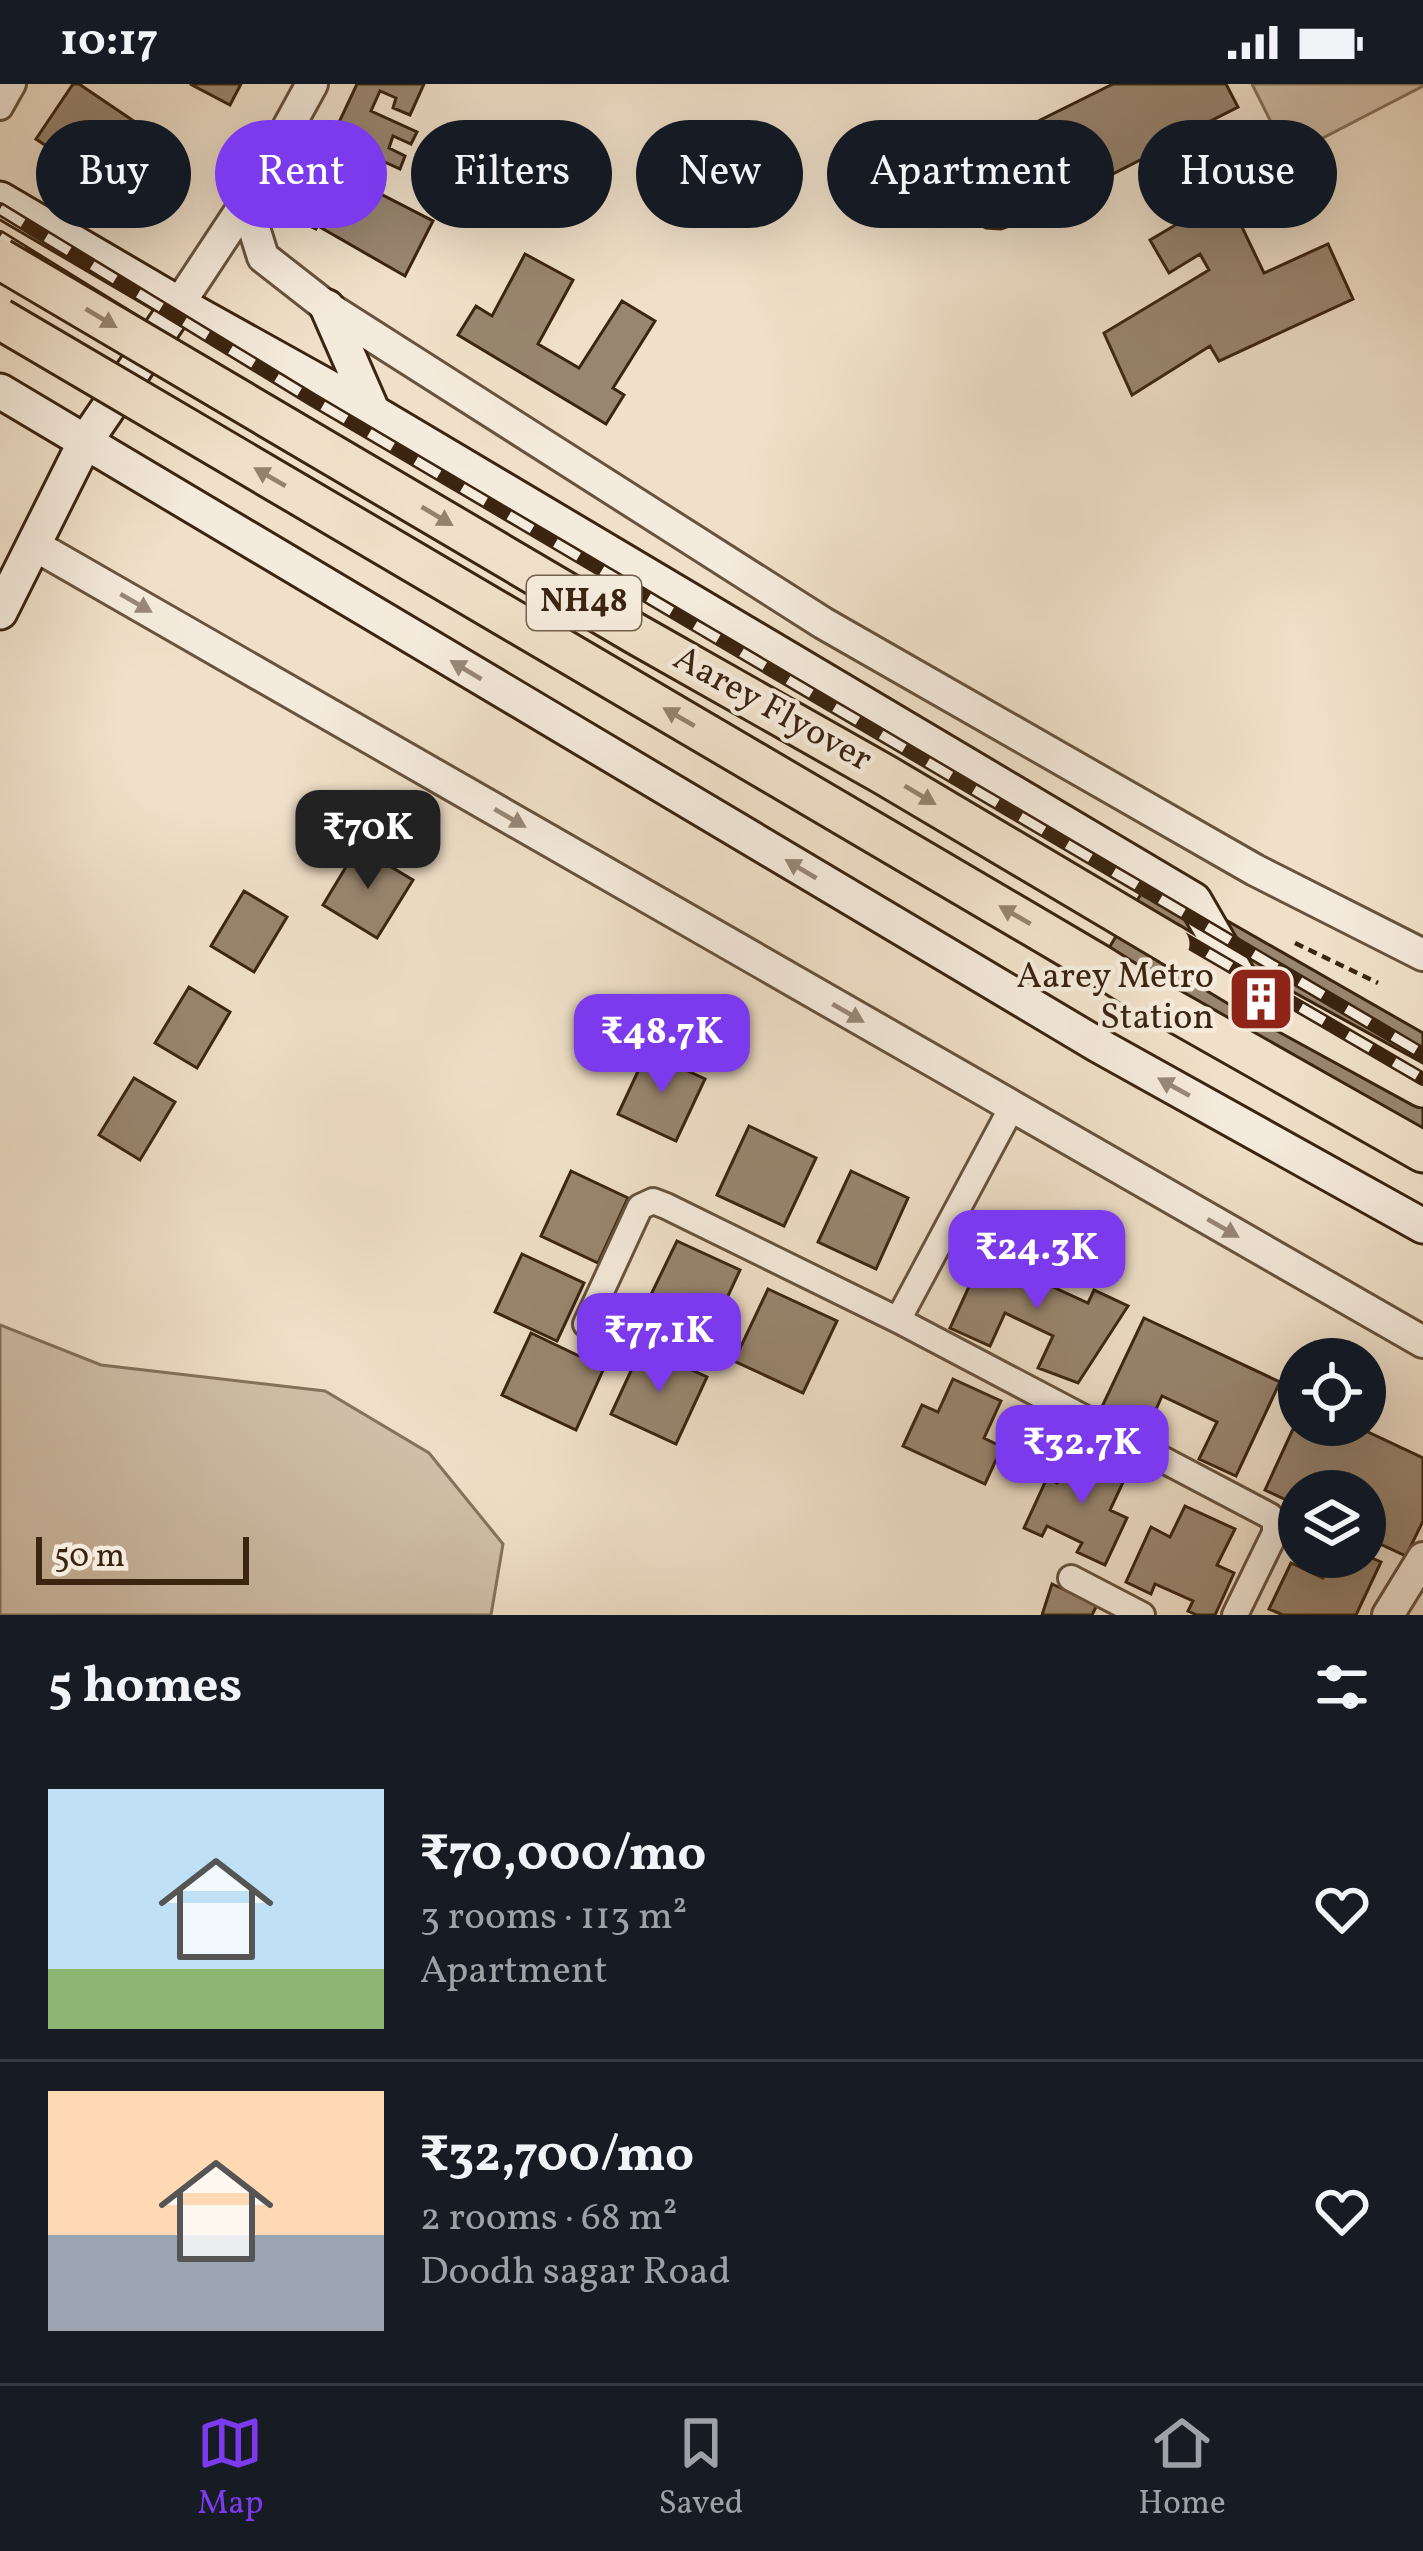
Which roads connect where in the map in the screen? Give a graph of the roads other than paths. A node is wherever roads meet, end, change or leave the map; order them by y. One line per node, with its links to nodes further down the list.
1 (13, 84): 3 (street)
2 (312, 84): 4 (street)
3 (0, 106)
4 (292, 120)
5 (0, 199): 9 (main road)
6 (229, 228): 9 (street)
7 (254, 228): 10 (street)
8 (0, 259): 18 (highway, Aarey Flyover / NH48, one-way to 18, bridge)
9 (178, 304): 13 (main road); 14 (main road)
10 (327, 308): 13 (main road); 17 (street)
11 (0, 319): 21 (highway, Aarey Flyover / NH48, one-way to 11, bridge)
12 (0, 391): 14 (main road)
13 (373, 412): 18 (main road)
14 (86, 442): 15 (main road); 22 (main road, one-way to 14)
15 (34, 545): 16 (main road); 20 (street, one-way to 20)
16 (0, 612)
17 (1423, 955)
18 (1246, 990): 19 (highway, NH48)
19 (1423, 1087)
20 (1012, 1107): 23 (street); 25 (street, one-way to 25)
21 (1423, 1152)
22 (1423, 1226)
23 (898, 1320): 24 (street); 29 (street)
24 (586, 1324)
25 (1423, 1342)
26 (1423, 1558): 30 (street)
27 (1071, 1578): 28 (street)
28 (1142, 1615)
29 (1235, 1615)
30 (1388, 1615)

